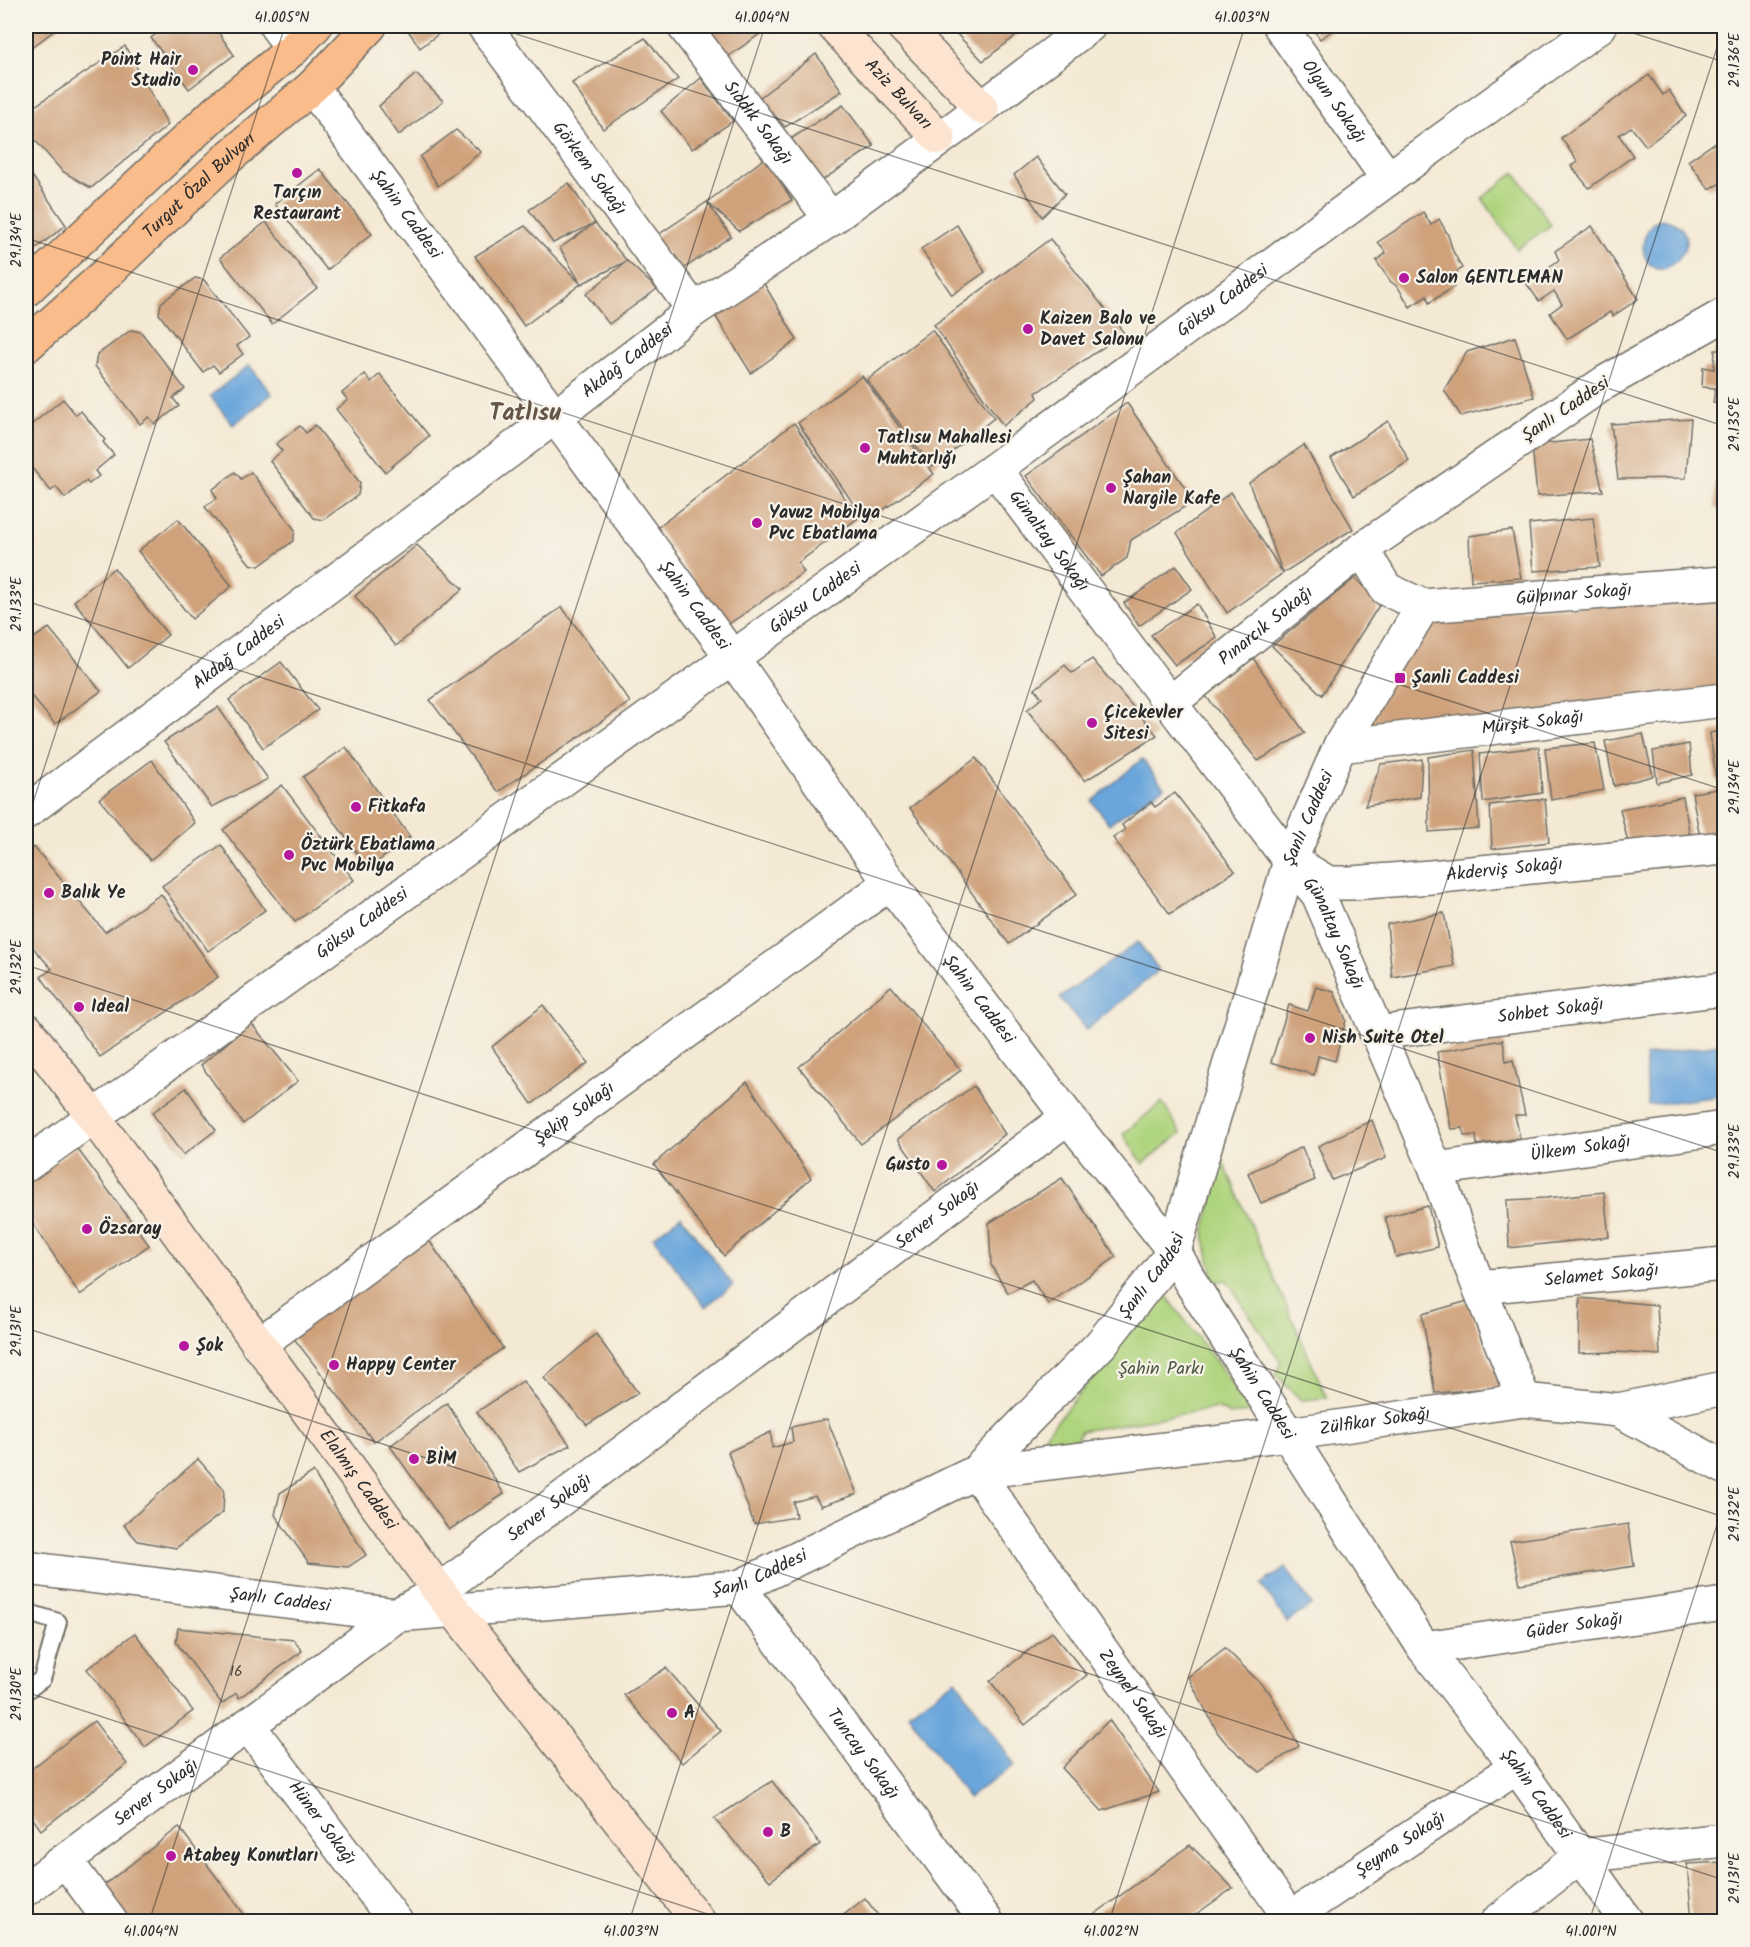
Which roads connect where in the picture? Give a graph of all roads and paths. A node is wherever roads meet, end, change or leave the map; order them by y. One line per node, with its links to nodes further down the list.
1 (315, 26): 10 (main road)
2 (370, 26): 11 (main road, Turgut Özal Bulvarı)
3 (484, 26): 17 (street, Görkem Sokağı)
4 (684, 26): 15 (street, Sıddık Sokağı)
5 (834, 26): 13 (street, Aziz Bulvarı)
6 (903, 26): 12 (street)
7 (1089, 26): 12 (street, Akdağ Caddesi)
8 (1280, 26): 14 (street, Olgun Sokağı)
9 (1600, 26): 14 (street, Göksu Caddesi)
10 (284, 37): 16 (main road)
11 (312, 87): 19 (main road, Turgut Özal Bulvarı); 20 (street, Şahin Caddesi)
12 (982, 108): 13 (street, Akdağ Caddesi)
13 (939, 138): 15 (street, Akdağ Caddesi)
14 (1388, 179): 21 (street, Göksu Caddesi)
15 (831, 219): 17 (street, Akdağ Caddesi)
16 (26, 290)
17 (694, 310): 20 (street, Akdağ Caddesi)
18 (1725, 315): 22 (street, Şanlı Caddesi)
19 (26, 346)
20 (556, 416): 25 (street, Şahin Caddesi); 29 (street, Akdağ Caddesi)
21 (995, 469): 25 (street, Göksu Caddesi); 27 (street, Günaltay Sokağı)
22 (1362, 549): 24 (street); 27 (street, Pınarcık Sokağı)
23 (1725, 583): 24 (street, Gülpınar Sokağı)
24 (1423, 606): 28 (street, Şanlı Caddesi)
25 (732, 657): 32 (street, Şahin Caddesi); 36 (street, Göksu Caddesi)
26 (1725, 700): 28 (street, Mürşit Sokağı)
27 (1170, 703): 31 (street, Günaltay Sokağı)
28 (1340, 746): 31 (street, Şanlı Caddesi)
29 (26, 812)
30 (1725, 848): 31 (street, Akderviş Sokağı)
31 (1290, 861): 35 (street, Günaltay Sokağı); 41 (street, Şanlı Caddesi)
32 (890, 883): 37 (street, Şahin Caddesi); 44 (street, Şekip Sokağı)
33 (1725, 990): 35 (street, Sohbet Sokağı)
34 (26, 1029): 36 (street, Elalmış Caddesi)
35 (1376, 1033): 40 (street, Günaltay Sokağı)
36 (93, 1116): 39 (street, Göksu Caddesi); 44 (street, Elalmış Caddesi)
37 (1068, 1117): 41 (street, Şahin Caddesi); 53 (street, Server Sokağı)
38 (1725, 1128): 40 (street, Ülkem Sokağı)
39 (26, 1165)
40 (1436, 1169): 43 (street, Günaltay Sokağı)
41 (1174, 1251): 48 (street, Şahin Caddesi); 50 (street, Şanlı Caddesi)
42 (1725, 1264): 43 (street, Selamet Sokağı)
43 (1479, 1287): 46 (street, Günaltay Sokağı)
44 (258, 1345): 53 (street, Elalmış Caddesi)
45 (1725, 1388): 47 (street)
46 (1524, 1400): 47 (street, Zülfikar Sokağı); 48 (street, Zülfikar Sokağı)
47 (1618, 1410): 49 (street, Zülfikar Sokağı)
48 (1288, 1434): 50 (street, Zülfikar Sokağı); 57 (street, Şahin Caddesi)
49 (1725, 1467)
50 (976, 1472): 52 (street, Şanlı Caddesi); 65 (street, Zeynel Sokağı)
51 (26, 1568): 56 (street, Şanlı Caddesi)
52 (739, 1587): 53 (street, Şanlı Caddesi); 69 (street, Tuncay Sokağı)
53 (447, 1601): 56 (street, Şanlı Caddesi); 68 (street, Elalmış Caddesi)
54 (1725, 1604): 57 (street, Güder Sokağı)
55 (26, 1612): 58 (lane)
56 (397, 1615): 59 (street, Server Sokağı)
57 (1424, 1648): 60 (street, Şahin Caddesi)
58 (26, 1691)
59 (248, 1725): 63 (street, Server Sokağı); 67 (street, Hüner Sokağı)
60 (1516, 1767): 62 (street, Şahin Caddesi); 65 (street, Şeyma Sokağı)
61 (1725, 1840): 62 (street)
62 (1580, 1856): 70 (street); 71 (street, Şahin Caddesi)
63 (66, 1861): 64 (street, Server Sokağı); 66 (street)
64 (26, 1889)
65 (1289, 1920)
66 (111, 1922)
67 (396, 1922)
68 (699, 1922)
69 (987, 1922)
70 (1497, 1922)
71 (1627, 1922)

